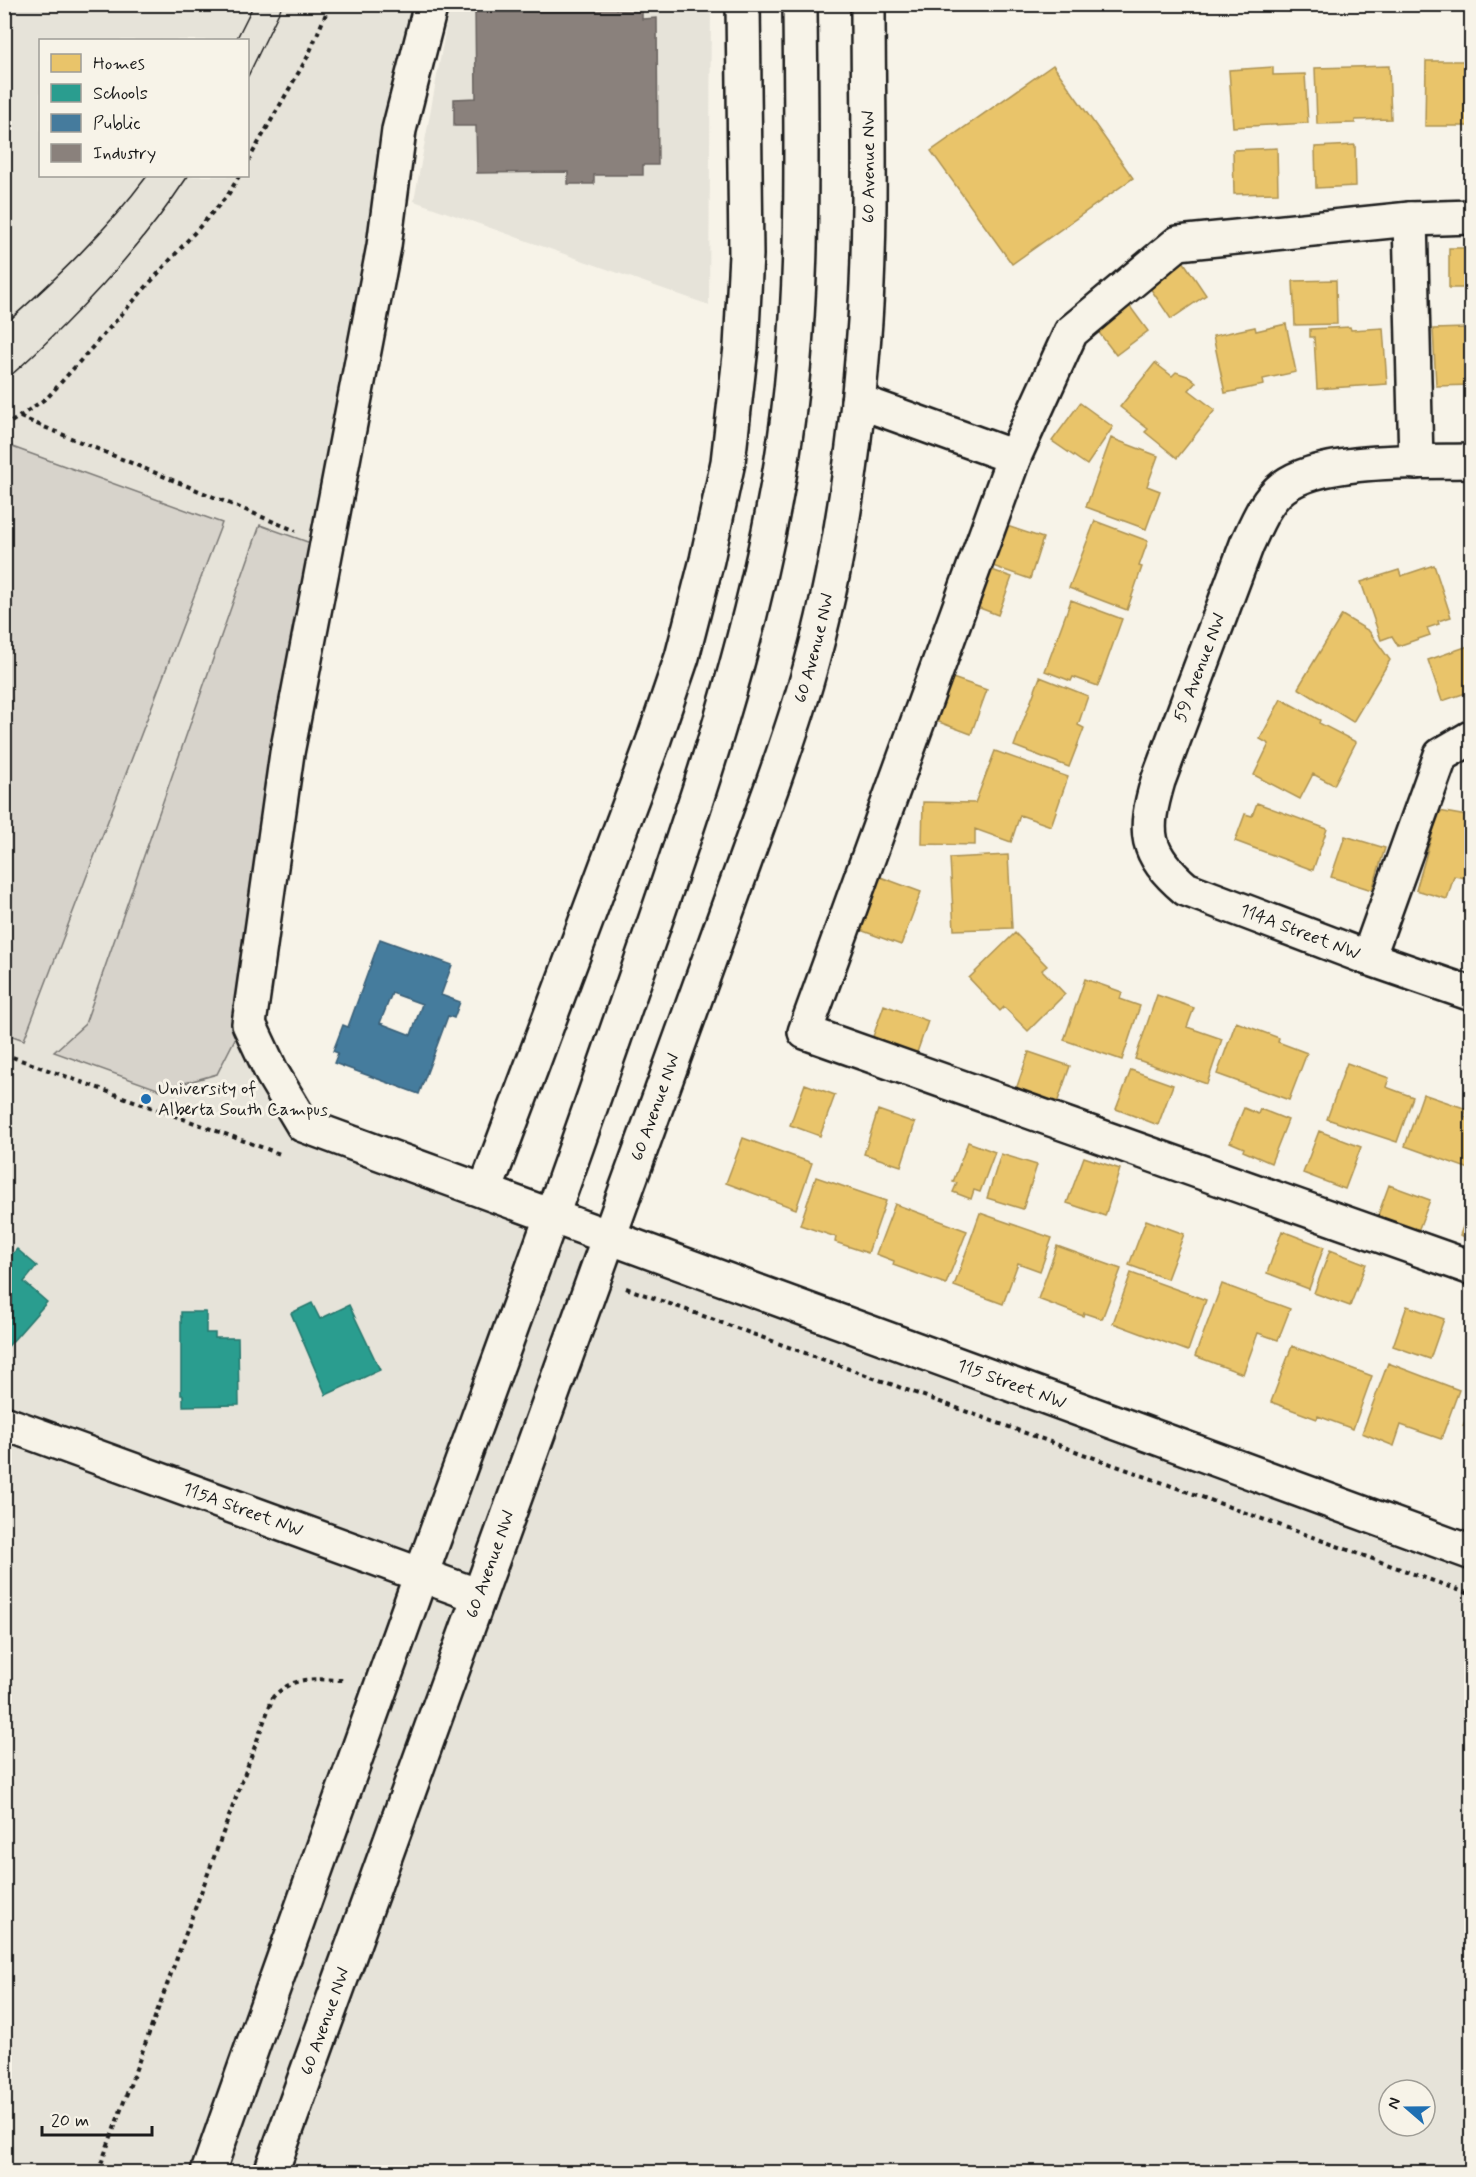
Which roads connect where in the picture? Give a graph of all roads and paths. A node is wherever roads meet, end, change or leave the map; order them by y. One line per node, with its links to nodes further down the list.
1 (330, 4): 6 (path)
2 (431, 4): 16 (street, 115 Street NW)
3 (743, 4): 23 (street)
4 (800, 4): 24 (street)
5 (868, 4): 10 (street, 60 Avenue NW)
6 (249, 159)
7 (238, 177): 11 (path)
8 (1472, 217): 9 (street)
9 (1410, 219): 13 (street); 15 (street)
10 (858, 401): 13 (street); 25 (street, 60 Avenue NW)
11 (19, 417): 12 (path); 16 (path)
12 (4, 427)
13 (1014, 457): 26 (street)
14 (1472, 461): 15 (street)
15 (1416, 462): 18 (street, 59 Avenue NW)
16 (327, 544): 23 (street, 115 Street NW)
17 (1472, 737): 19 (street)
18 (1155, 857): 19 (street, 114A Street NW)
19 (1368, 958): 20 (street, 114A Street NW)
20 (1466, 990)
21 (4, 1054): 22 (path)
22 (285, 1156)
23 (485, 1191): 24 (street, 115 Street NW)
24 (552, 1218): 25 (street, 115 Street NW); 30 (street)
25 (608, 1237): 29 (street, 115 Street NW); 32 (street, 60 Avenue NW)
26 (1472, 1268)
27 (628, 1289): 31 (path)
28 (4, 1423): 30 (street, 115A Street NW)
29 (1472, 1553)
30 (421, 1575): 32 (street, 115A Street NW); 33 (street)
31 (1472, 1595)
32 (479, 1596): 36 (street, 60 Avenue NW)
33 (383, 1680): 34 (path); 35 (street)
34 (98, 2172)
35 (208, 2172)
36 (272, 2172)

